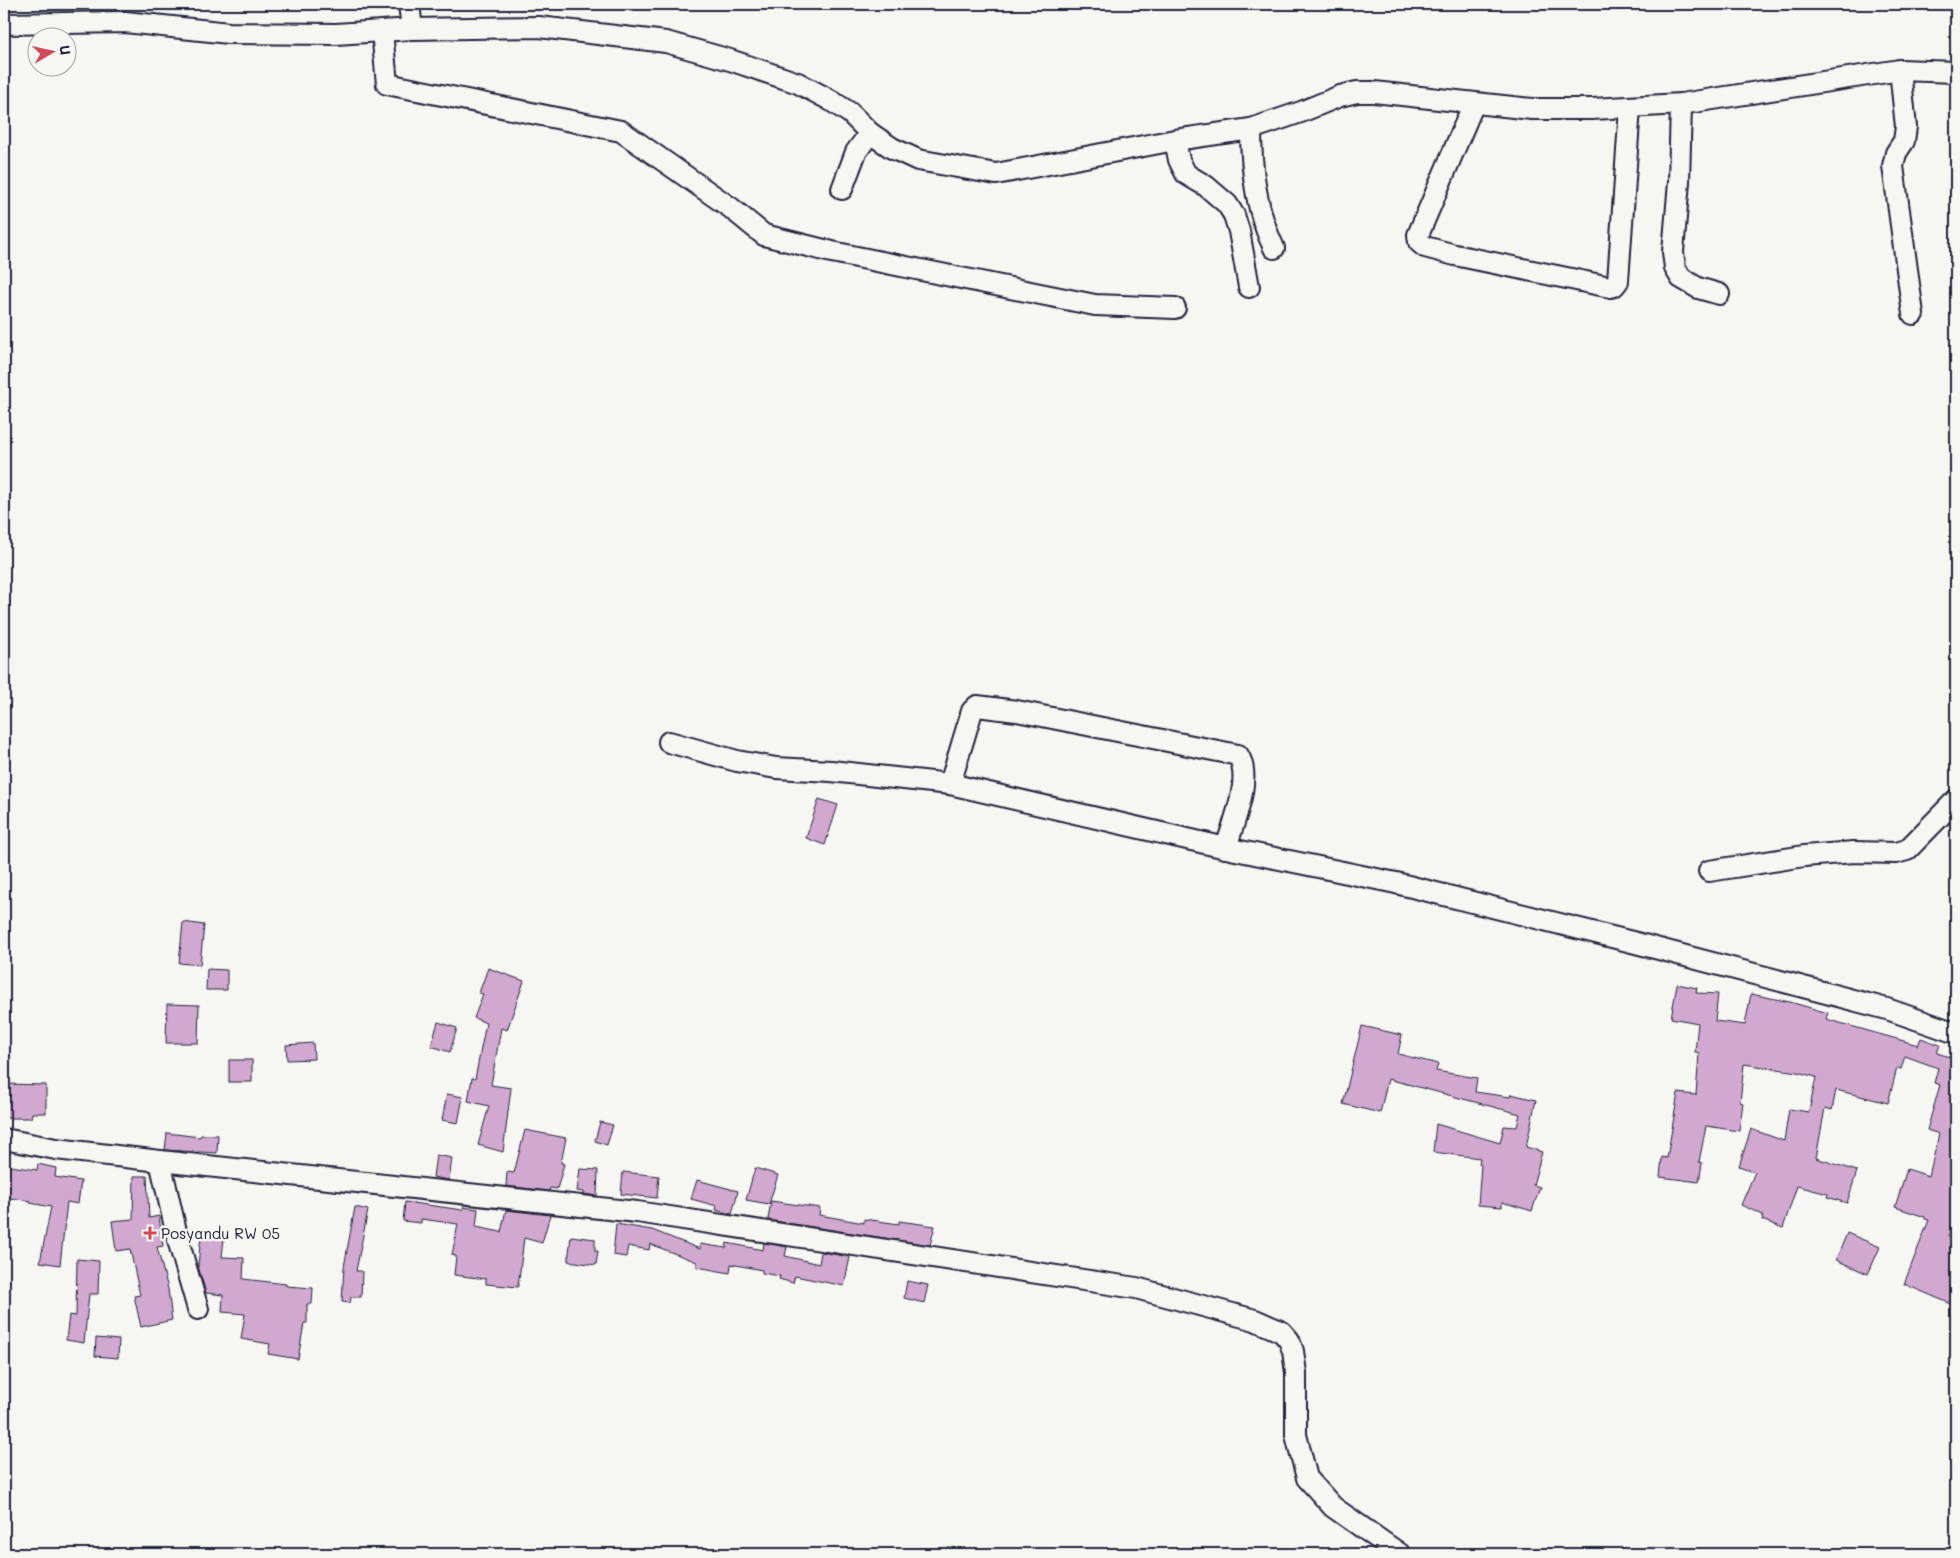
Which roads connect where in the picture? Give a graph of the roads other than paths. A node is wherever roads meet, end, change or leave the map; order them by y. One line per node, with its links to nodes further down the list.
1 (409, 4): 3 (street)
2 (4, 24): 4 (street)
3 (412, 29): 4 (street); 11 (street)
4 (382, 31): 17 (street)
5 (1900, 70): 6 (street); 8 (street); 18 (street)
6 (1956, 72)
7 (1474, 104): 9 (street); 9 (street); 10 (street)
8 (1681, 104): 9 (street); 16 (street)
9 (1630, 107)
10 (1250, 129): 12 (street); 14 (street)
11 (870, 134): 12 (street); 13 (street)
12 (1175, 140): 15 (street)
13 (842, 188)
14 (1274, 248)
15 (1248, 286)
16 (1719, 294)
17 (1175, 308)
18 (1913, 314)
19 (669, 742): 20 (street)
20 (950, 784): 22 (street); 22 (street)
21 (1956, 800): 23 (street)
22 (1226, 848): 24 (street)
23 (1709, 871)
24 (1956, 1033)
25 (4, 1139): 26 (street)
26 (160, 1161): 27 (street); 28 (street)
27 (198, 1309)
28 (1400, 1554)

